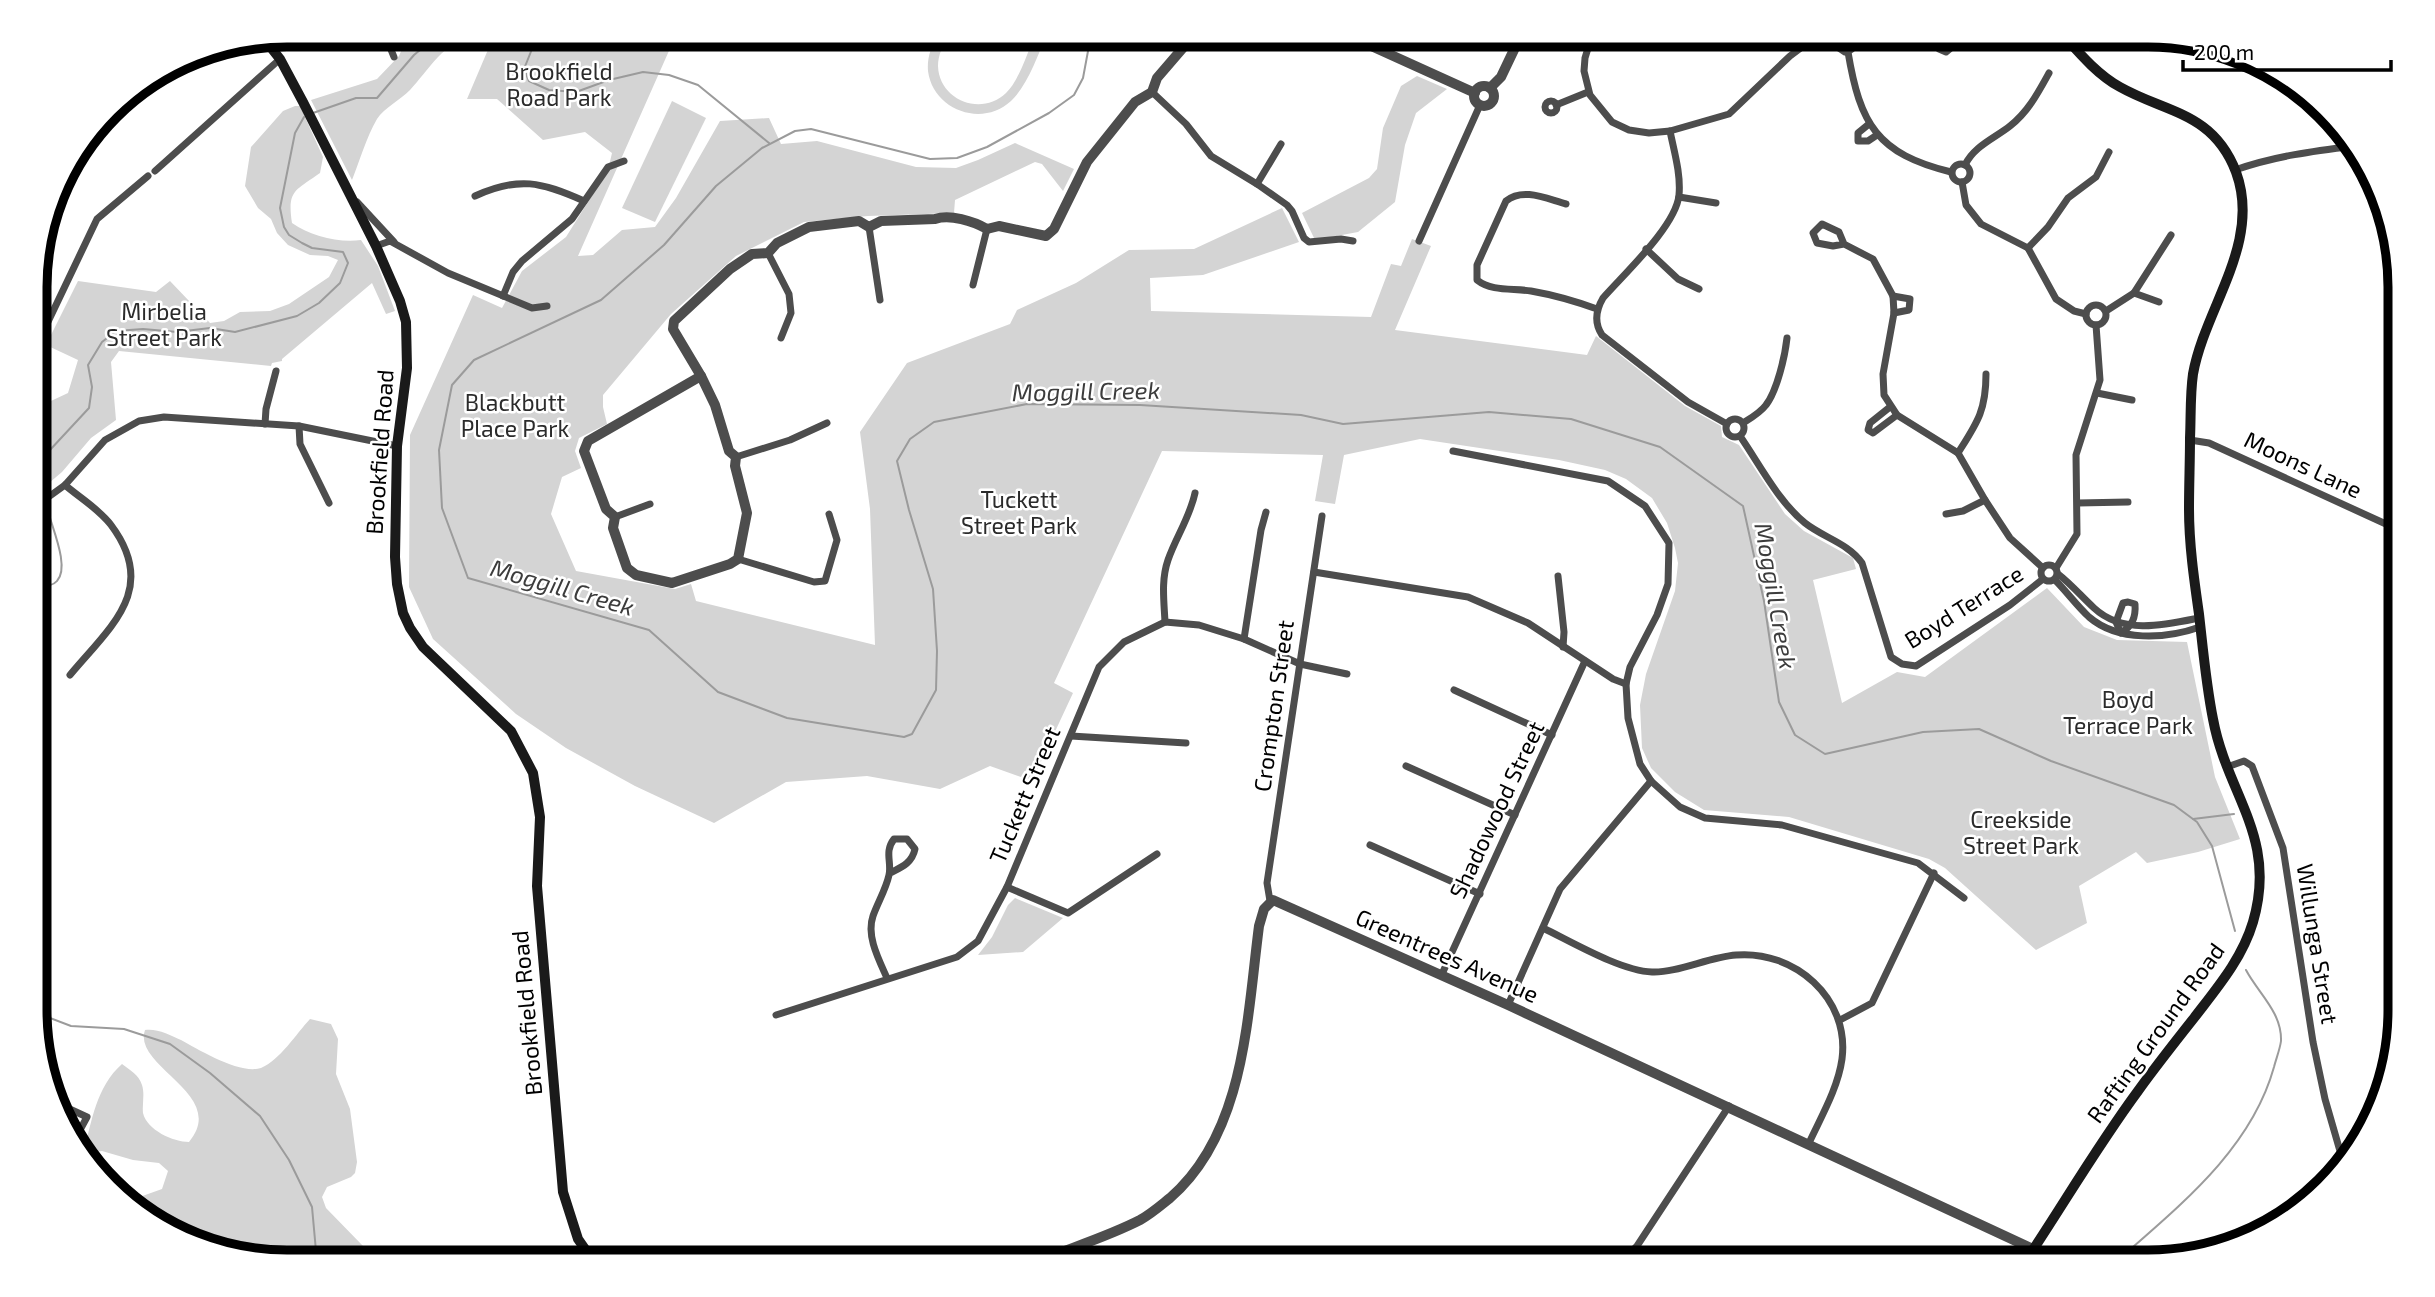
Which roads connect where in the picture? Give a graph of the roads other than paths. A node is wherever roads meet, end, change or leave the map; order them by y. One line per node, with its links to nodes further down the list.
1 (390, 47): 14 (street)
2 (1184, 47): 18 (street)
3 (1373, 47): 20 (street)
4 (1515, 47): 17 (street)
5 (1588, 47): 19 (street)
6 (1802, 47): 24 (street)
7 (1838, 47): 13 (street)
8 (1859, 47): 13 (street)
9 (1938, 47): 10 (street)
10 (1952, 47)
11 (2074, 47): 31 (main road, Rafting Ground Road)
12 (271, 48): 15 (main road, Brookfield Road)
13 (1851, 49): 23 (street)
14 (394, 57)
15 (280, 60): 35 (main road, Brookfield Road); 64 (street)
16 (2049, 73): 30 (street)
17 (1490, 88): 20 (street); 21 (street)
18 (1152, 92): 34 (street); 42 (street)
19 (1588, 92): 22 (street); 24 (street)
20 (1475, 93): 21 (street)
21 (1480, 105): 45 (street)
22 (1556, 105)
23 (1869, 124): 25 (street); 25 (street)
24 (1670, 131): 37 (street)
25 (1877, 135): 32 (street)
26 (1282, 144): 34 (street)
27 (2342, 147): 31 (street)
28 (2109, 152): 49 (street)
29 (624, 161): 38 (street)
30 (1965, 164): 32 (street); 33 (street)
31 (2235, 170): 81 (main road, Rafting Ground Road)
32 (1951, 172): 33 (street)
33 (1962, 182): 49 (street)
34 (1257, 184): 44 (street)
35 (349, 193): 46 (street); 48 (main road, Brookfield Road)
36 (475, 196): 38 (street)
37 (1679, 197): 39 (street); 50 (street)
38 (584, 201): 55 (street)
39 (1716, 203)
40 (1566, 204): 60 (street)
41 (869, 227): 42 (street); 51 (street); 57 (street)
42 (987, 229): 52 (street)
43 (2171, 235): 54 (street)
44 (1353, 241)
45 (1419, 241)
46 (395, 243): 48 (street); 55 (street)
47 (1844, 244): 56 (street)
48 (376, 246): 82 (main road, Brookfield Road)
49 (2028, 248): 63 (street)
50 (1646, 249): 53 (street); 60 (street)
51 (768, 253): 66 (street); 70 (street)
52 (973, 285)
53 (1699, 289)
54 (2134, 293): 58 (street); 61 (street)
55 (503, 296): 59 (street)
56 (1893, 296): 62 (street); 62 (street)
57 (880, 300)
58 (2160, 302)
59 (547, 306)
60 (1597, 309): 78 (street, Boyd Terrace)
61 (2106, 311): 63 (street); 65 (street)
62 (1894, 313): 73 (street)
63 (2086, 314): 65 (street)
64 (48, 324)
65 (2096, 325): 71 (street)
66 (781, 338)
67 (1787, 338): 76 (street)
68 (276, 371): 77 (street)
69 (1986, 374): 84 (street)
70 (701, 376): 85 (street); 98 (street)
71 (2097, 393): 72 (street); 92 (street)
72 (2133, 400)
73 (1890, 407): 74 (street); 74 (street)
74 (1897, 415): 84 (street)
75 (827, 423): 85 (street)
76 (1743, 423): 78 (street); 80 (street)
77 (265, 424): 79 (street); 86 (street)
78 (1727, 424): 80 (street, Boyd Terrace)
79 (299, 426): 82 (street); 91 (street)
80 (1741, 436): 105 (street, Boyd Terrace)
81 (2190, 440): 99 (street, Moons Lane); 108 (main road, Rafting Ground Road)
82 (397, 446): 147 (main road, Brookfield Road)
83 (1453, 451): 117 (street)
84 (1958, 453): 89 (street)
85 (736, 457): 100 (street)
86 (65, 485): 88 (street); 116 (street)
87 (1195, 493): 106 (street)
88 (48, 498)
89 (1984, 500): 96 (street); 101 (street)
90 (2128, 502): 92 (street)
91 (328, 503)
92 (2078, 503): 103 (street)
93 (650, 504): 98 (street)
94 (1266, 512): 111 (street)
95 (829, 514): 100 (street)
96 (1946, 514)
97 (1322, 516): 102 (street, Crompton Street)
98 (615, 517): 100 (street)
99 (2388, 525)
100 (738, 559)
101 (2043, 568): 103 (street); 105 (street)
102 (1314, 572): 112 (street); 114 (street, Crompton Street)
103 (2056, 574): 105 (street); 107 (street); 110 (street)
104 (1559, 576): 112 (street)
105 (2043, 579)
106 (1165, 622): 111 (street); 120 (street, Tuckett Street)
107 (2116, 622): 109 (street); 109 (street); 110 (street)
108 (2199, 622): 109 (street); 110 (street); 123 (main road, Rafting Ground Road)
109 (2132, 626): 110 (street)
110 (2121, 633)
111 (1244, 639): 114 (street)
112 (1563, 646): 113 (street)
113 (1585, 662): 117 (street); 119 (street, Shadowood Street)
114 (1300, 664): 115 (street); 133 (street, Crompton Street)
115 (1347, 674)
116 (70, 675)
117 (1626, 684): 124 (street)
118 (1454, 690): 119 (street)
119 (1552, 735): 125 (street, Shadowood Street)
120 (1070, 736): 121 (street); 130 (street, Tuckett Street)
121 (1186, 743)
122 (1406, 766): 125 (street)
123 (2227, 767): 144 (street, Willunga Street); 146 (main road, Rafting Ground Road)
124 (1651, 781): 129 (street); 134 (street)
125 (1515, 815): 131 (street, Shadowood Street)
126 (1370, 845): 131 (street)
127 (1157, 855): 130 (street)
128 (890, 873): 128 (street); 136 (street)
129 (1934, 873): 132 (street); 139 (street)
130 (1007, 887): 136 (street, Tuckett Street)
131 (1480, 894): 135 (street, Shadowood Street)
132 (1964, 898)
133 (1270, 901): 135 (street, Greentrees Avenue); 148 (street)
134 (1544, 928): 137 (street); 139 (street)
135 (1442, 974): 137 (street, Greentrees Avenue)
136 (887, 978): 138 (street, Tuckett Street)
137 (1508, 1004): 140 (street, Greentrees Avenue)
138 (776, 1015)
139 (1840, 1020): 143 (street)
140 (1729, 1106): 143 (street, Greentrees Avenue); 145 (street)
141 (69, 1108): 142 (street)
142 (80, 1130)
143 (1809, 1143): 146 (street, Greentrees Avenue)
144 (2340, 1152)
145 (1634, 1249)
146 (2033, 1249)
147 (586, 1250)
148 (1066, 1250)

